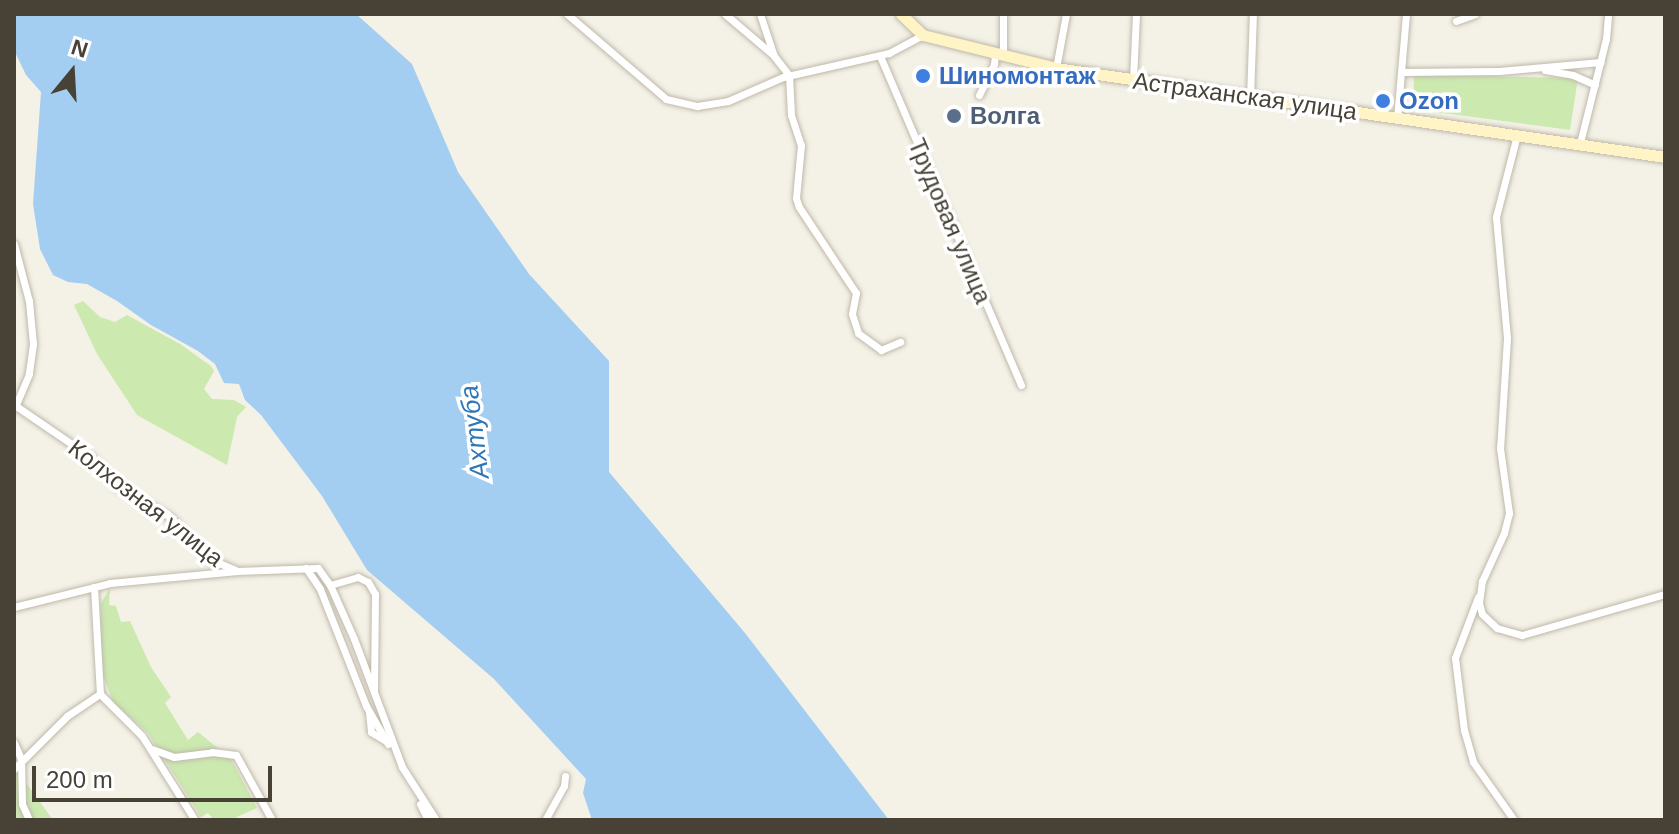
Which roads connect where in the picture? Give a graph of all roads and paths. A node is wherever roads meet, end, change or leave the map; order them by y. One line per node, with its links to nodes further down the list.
1 (567, 14): 21 (street)
2 (725, 14): 15 (street)
3 (760, 14): 15 (street)
4 (901, 14): 13 (main road)
5 (1003, 14): 14 (street)
6 (1066, 14): 18 (street)
7 (1136, 14): 22 (street)
8 (1253, 14): 25 (street)
9 (1406, 14): 20 (street)
10 (1475, 14): 12 (street)
11 (1608, 14): 17 (street)
12 (1456, 21)
13 (923, 35): 14 (main road, Астраханская улица); 16 (street)
14 (999, 55): 18 (main road, Астраханская улица); 24 (street)
15 (774, 56): 21 (street)
16 (880, 56): 21 (street); 32 (street, Трудовая улица)
17 (1601, 62): 19 (street); 23 (street)
18 (1056, 68): 22 (main road, Астраханская улица)
19 (1539, 69): 20 (street); 23 (street)
20 (1402, 72): 26 (street)
21 (789, 75): 31 (street)
22 (1133, 80): 25 (main road, Астраханская улица)
23 (1595, 85): 28 (street)
24 (979, 95)
25 (1250, 98): 26 (main road, Астраханская улица)
26 (1397, 119): 27 (main road, Астраханская улица)
27 (1518, 134): 28 (main road, Астраханская улица); 38 (street)
28 (1580, 143): 29 (main road, Астраханская улица)
29 (1665, 157)
30 (14, 244): 33 (street, Колхозная улица)
31 (900, 342)
32 (1021, 385)
33 (15, 407): 35 (street, Колхозная улица)
34 (306, 568): 35 (street, Колхозная улица); 36 (street); 43 (street)
35 (237, 571): 37 (street, Колхозная улица)
36 (330, 585): 42 (street); 42 (street)
37 (94, 587): 40 (street, Колхозная улица); 41 (street)
38 (1479, 594): 39 (street); 59 (street)
39 (1665, 594)
40 (14, 607)
41 (100, 694): 46 (street); 47 (street)
42 (374, 694): 43 (street); 44 (street)
43 (369, 712): 44 (street)
44 (389, 742): 48 (street)
45 (14, 743): 47 (street)
46 (148, 746): 54 (street); 55 (street)
47 (21, 759): 49 (street); 51 (street)
48 (402, 767): 56 (street); 57 (street)
49 (14, 769)
50 (565, 776): 58 (street)
51 (22, 804): 52 (street); 53 (street)
52 (19, 820)
53 (29, 820)
54 (195, 820)
55 (272, 820)
56 (428, 820)
57 (436, 820)
58 (545, 820)
59 (1514, 820)

